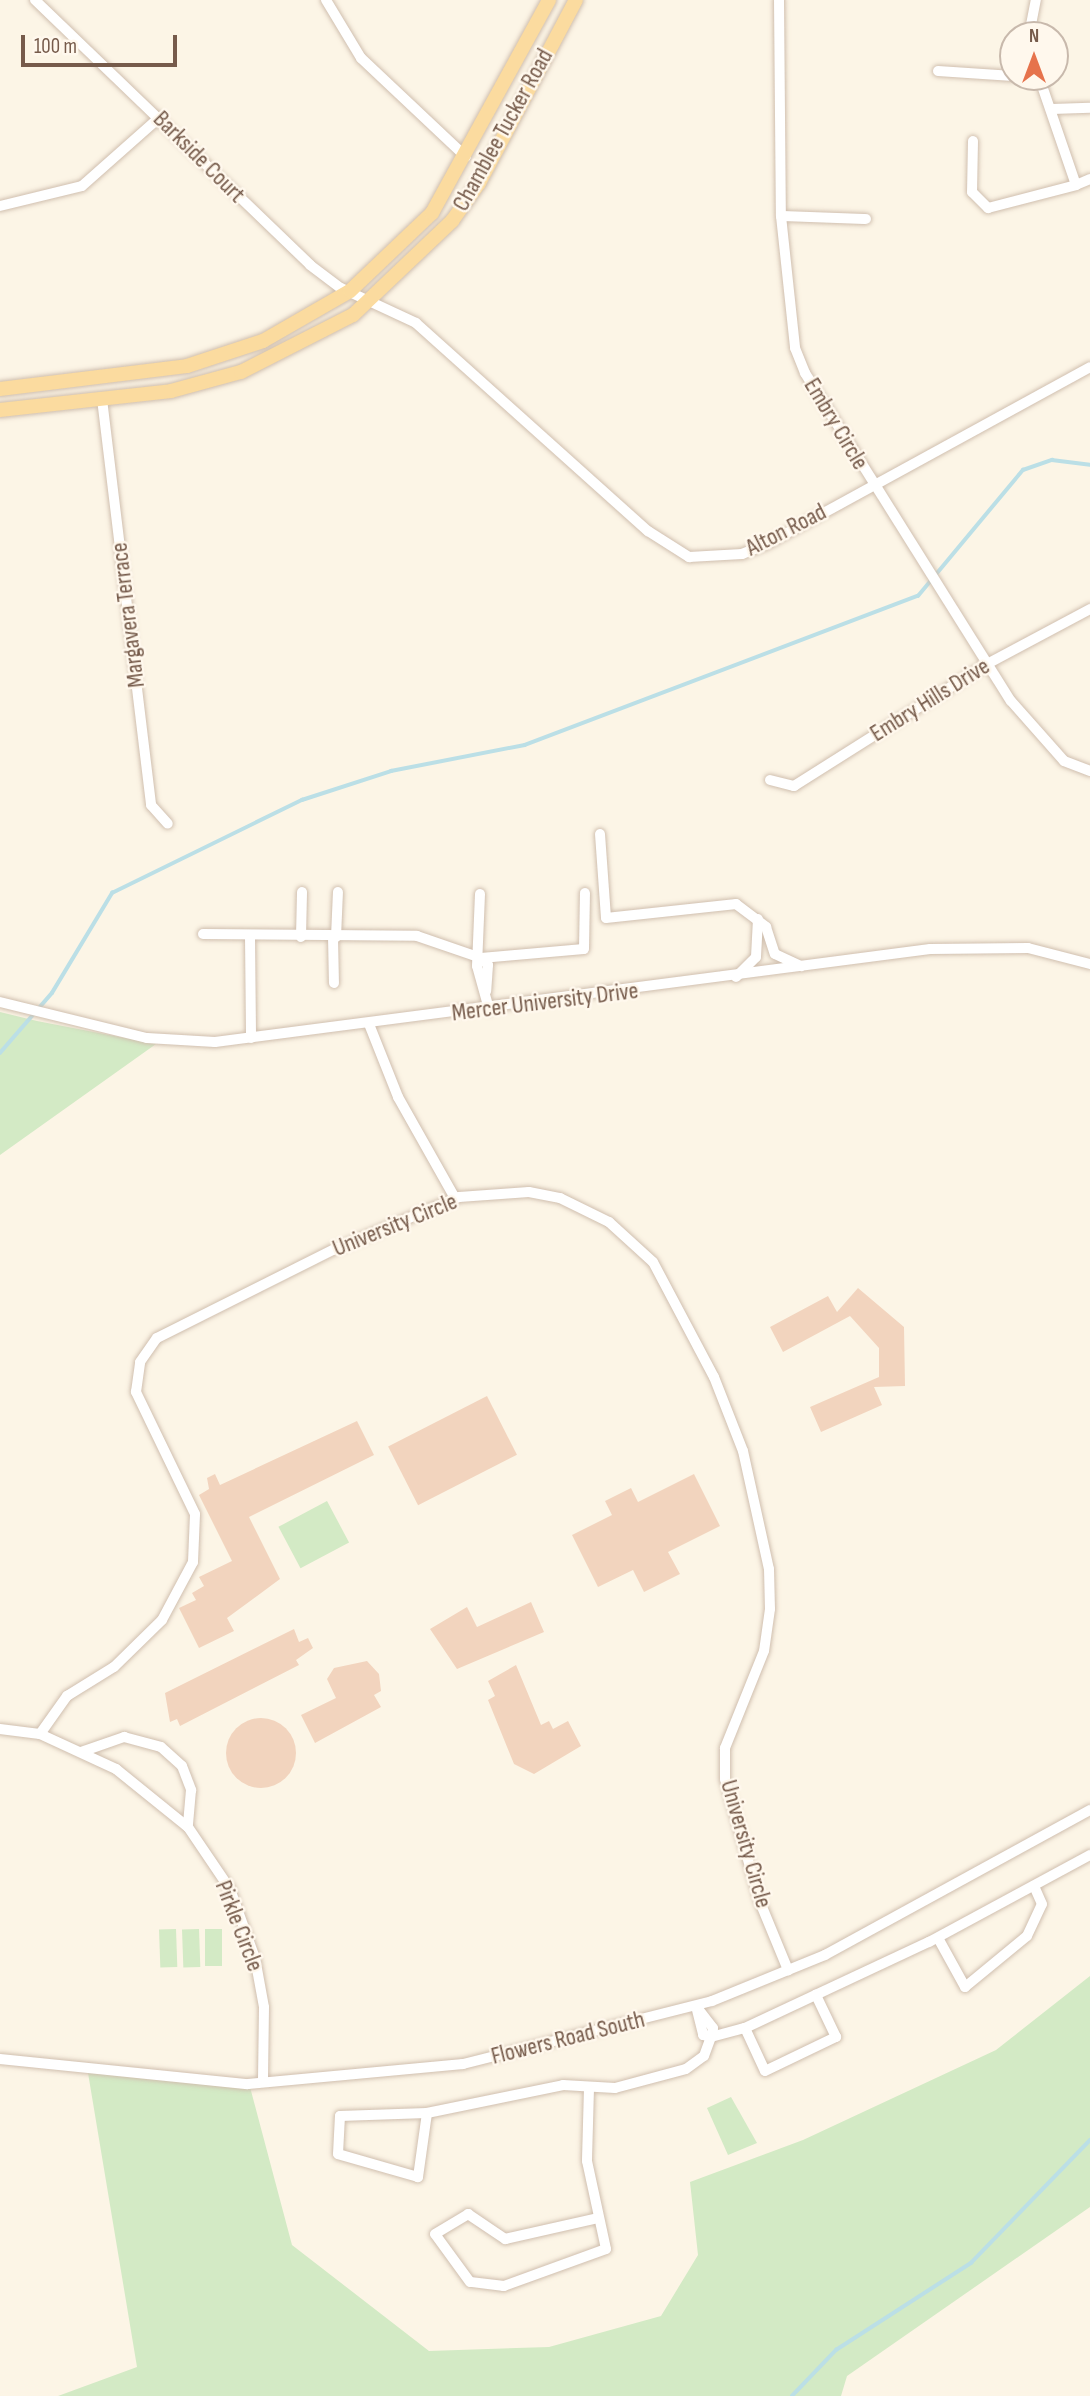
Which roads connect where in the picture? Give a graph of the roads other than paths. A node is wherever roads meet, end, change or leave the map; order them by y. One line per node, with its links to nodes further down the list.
1 (35, 0): 13 (street, Barkside Court)
2 (326, 0): 15 (street)
3 (549, 0): 15 (main road, Chamblee Tucker Road)
4 (576, 0): 22 (main road, Chamblee Tucker Road)
5 (779, 0): 19 (street, Embry Circle)
6 (1037, 0): 7 (street)
7 (1032, 21)
8 (938, 71): 9 (street)
9 (999, 75)
10 (1045, 91): 11 (street)
11 (1052, 108): 12 (street); 17 (street)
12 (1090, 108)
13 (160, 117): 18 (street); 21 (street, Barkside Court)
14 (973, 141): 17 (street)
15 (467, 157): 21 (main road, Chamblee Tucker Road)
16 (1090, 179): 17 (street)
17 (1076, 185)
18 (0, 206)
19 (781, 216): 20 (street); 27 (street, Embry Circle)
20 (866, 219)
21 (350, 291): 22 (street, Barkside Court); 24 (main road, Chamblee Tucker Road)
22 (373, 299): 25 (main road, Chamblee Tucker Road); 27 (street, Alton Road)
23 (1090, 367): 27 (street, Alton Road)
24 (0, 389)
25 (102, 400): 26 (main road, Chamblee Tucker Road); 32 (street, Margavera Terrace)
26 (0, 410)
27 (872, 484): 29 (street, Embry Circle)
28 (1090, 609): 29 (street, Embry Hills Drive)
29 (986, 664): 30 (street, Embry Circle); 31 (street, Embry Hills Drive)
30 (1090, 771)
31 (770, 780)
32 (168, 824)
33 (600, 834): 38 (street)
34 (302, 892): 41 (street)
35 (338, 892): 42 (street)
36 (585, 893): 45 (street)
37 (481, 894): 45 (street)
38 (758, 919): 43 (street); 44 (street)
39 (203, 934): 40 (street)
40 (250, 937): 41 (street); 53 (street)
41 (301, 937): 42 (street)
42 (335, 937): 45 (street); 49 (street)
43 (771, 947): 44 (street); 47 (street)
44 (756, 949): 48 (street)
45 (481, 958): 51 (street)
46 (1090, 964): 47 (street, Mercer University Drive)
47 (807, 968): 48 (street, Mercer University Drive)
48 (736, 977): 51 (street, Mercer University Drive)
49 (334, 983)
50 (0, 1002): 53 (street, Mercer University Drive)
51 (489, 1009): 52 (street, Mercer University Drive)
52 (369, 1024): 53 (street, Mercer University Drive); 54 (street)
53 (251, 1038)
54 (454, 1198): 56 (street, University Circle); 63 (street, University Circle)
55 (0, 1729): 56 (street, Pirkle Circle)
56 (40, 1734): 57 (street, Pirkle Circle)
57 (81, 1752): 59 (street, Pirkle Circle); 59 (street)
58 (1090, 1810): 63 (street, Flowers Road South)
59 (188, 1826): 69 (street, Pirkle Circle)
60 (1090, 1855): 61 (street)
61 (1034, 1886): 62 (street); 62 (street)
62 (938, 1938): 64 (street)
63 (788, 1970): 65 (street, Flowers Road South)
64 (816, 1995): 66 (street); 66 (street)
65 (696, 2006): 67 (street); 69 (street, Flowers Road South)
66 (746, 2028): 67 (street)
67 (711, 2037): 70 (street)
68 (0, 2059): 69 (street, Flowers Road South)
69 (263, 2082)
70 (589, 2088): 71 (street); 72 (street)
71 (427, 2113): 71 (street)
72 (598, 2218): 72 (street)

